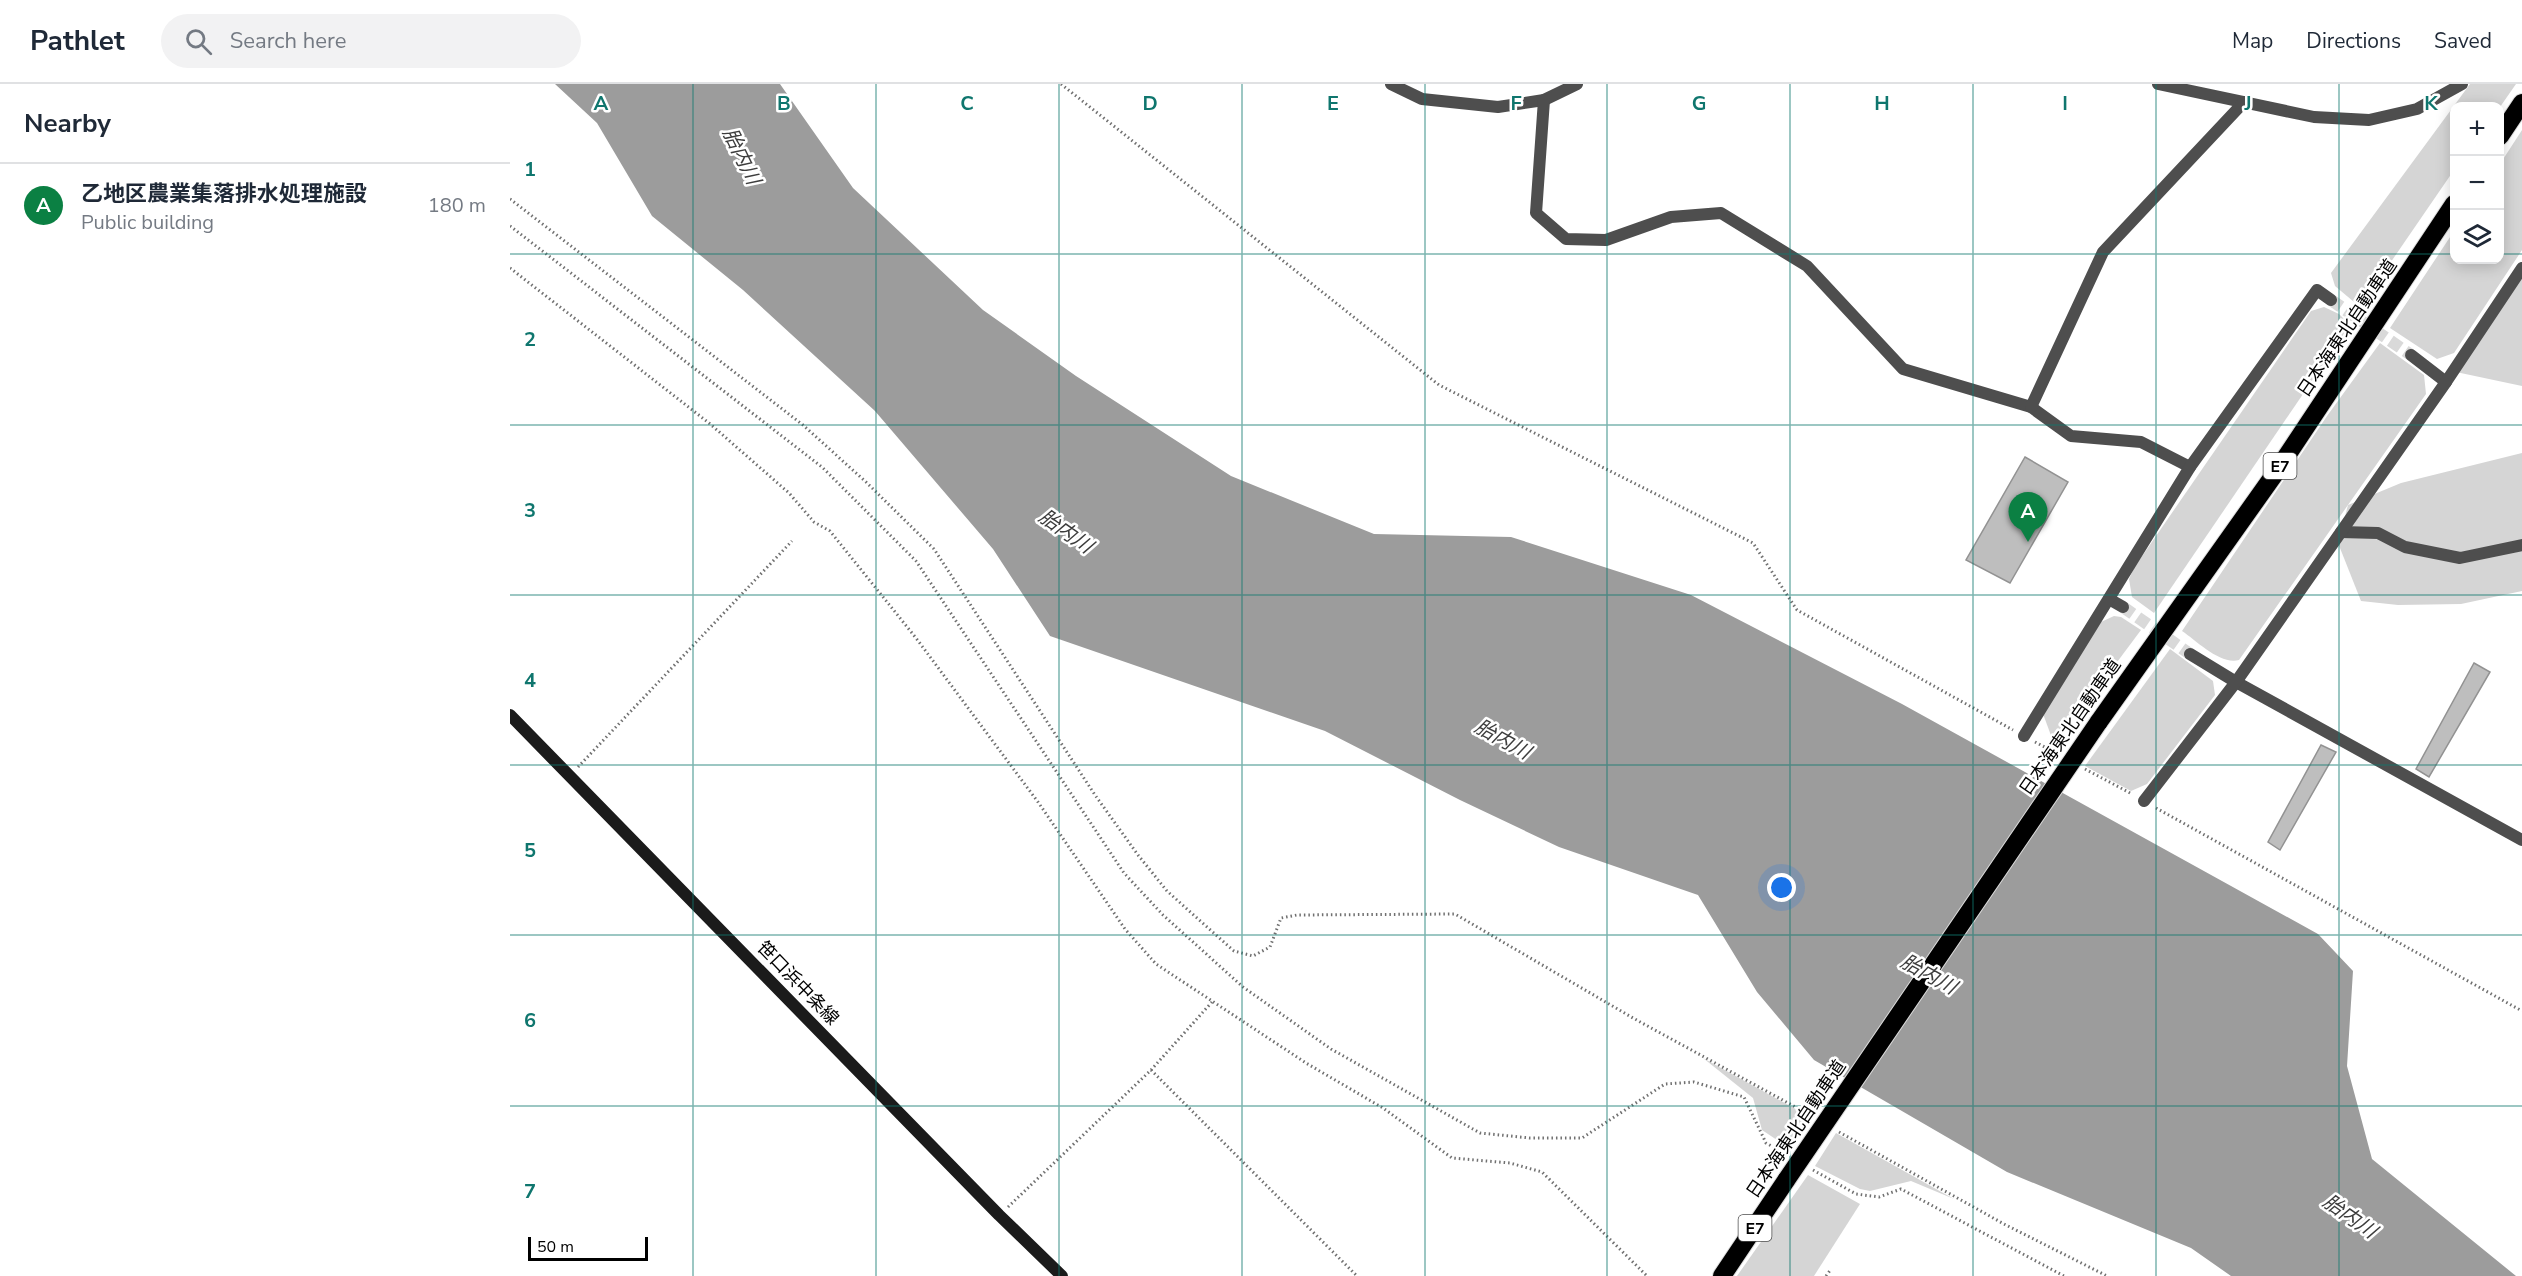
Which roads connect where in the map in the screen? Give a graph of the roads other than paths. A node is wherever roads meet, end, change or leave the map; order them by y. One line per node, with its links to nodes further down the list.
1 (1390, 84): 5 (street)
2 (1577, 84): 5 (street)
3 (2158, 84): 6 (street)
4 (2462, 84): 6 (street)
5 (1545, 100): 14 (street)
6 (2244, 102): 14 (street)
7 (2517, 110): 8 (highway)
8 (2504, 129)
9 (2450, 210): 27 (highway, 日本海東北自動車道 / E7, bridge)
10 (2522, 267): 13 (street)
11 (2331, 300): 15 (street)
12 (2411, 355): 13 (street)
13 (2446, 382): 16 (street)
14 (2031, 407): 15 (street)
15 (2190, 467): 18 (street)
16 (2341, 532): 17 (street); 21 (street)
17 (2522, 545)
18 (2109, 599): 19 (street); 23 (street)
19 (2123, 608)
20 (2190, 654): 21 (street)
21 (2236, 682): 24 (street); 25 (street)
22 (510, 715): 26 (main road, 笹口浜中条線)
23 (2024, 736)
24 (2144, 801)
25 (2522, 840)
26 (1062, 1276)
27 (1722, 1276)

